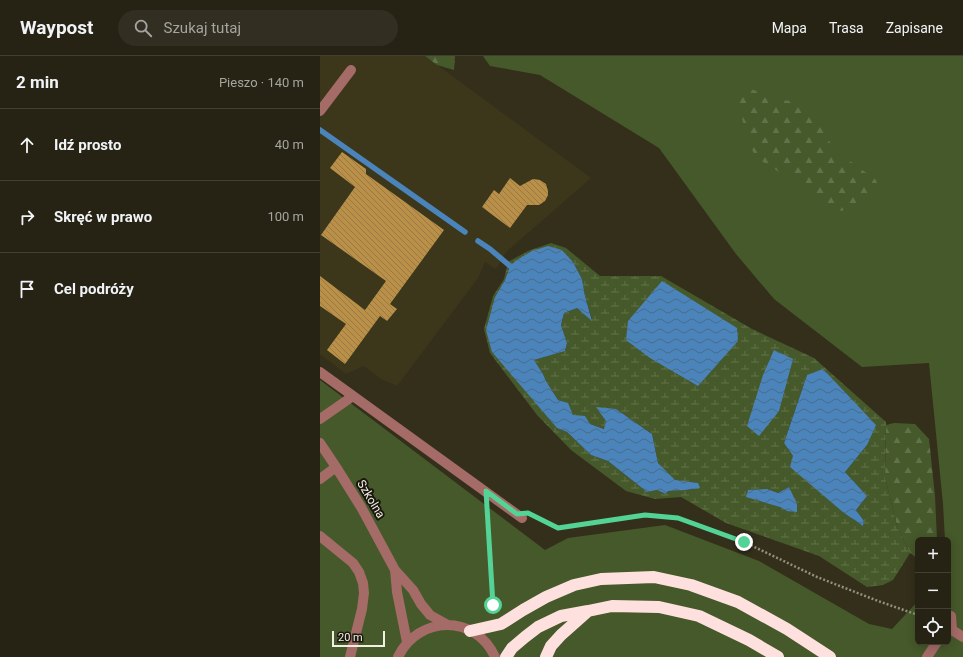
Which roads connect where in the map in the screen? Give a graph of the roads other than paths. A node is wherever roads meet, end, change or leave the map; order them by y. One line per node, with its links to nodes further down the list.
1 (351, 70): 2 (street)
2 (320, 111)
3 (320, 372): 4 (street)
4 (353, 396): 5 (street); 9 (street)
5 (320, 419)
6 (320, 443): 7 (street, Szkolna)
7 (336, 467): 8 (street); 11 (street, Szkolna)
8 (320, 479)
9 (519, 516)
10 (320, 536): 19 (street)
11 (395, 570): 13 (street, Szkolna); 17 (street, Szkolna)
12 (588, 611): 22 (highway); 23 (highway); 24 (highway)
13 (448, 625): 14 (street, Szkolna); 17 (street, Szkolna)
14 (470, 631): 21 (street, Szkolna); 25 (highway)
15 (951, 631): 16 (street)
16 (963, 637)
17 (407, 642): 20 (street, Szkolna)
18 (935, 645): 26 (street)
19 (350, 657)
20 (398, 657)
21 (495, 657)
22 (506, 657)
23 (546, 657)
24 (778, 657)
25 (830, 657)
26 (928, 657)

